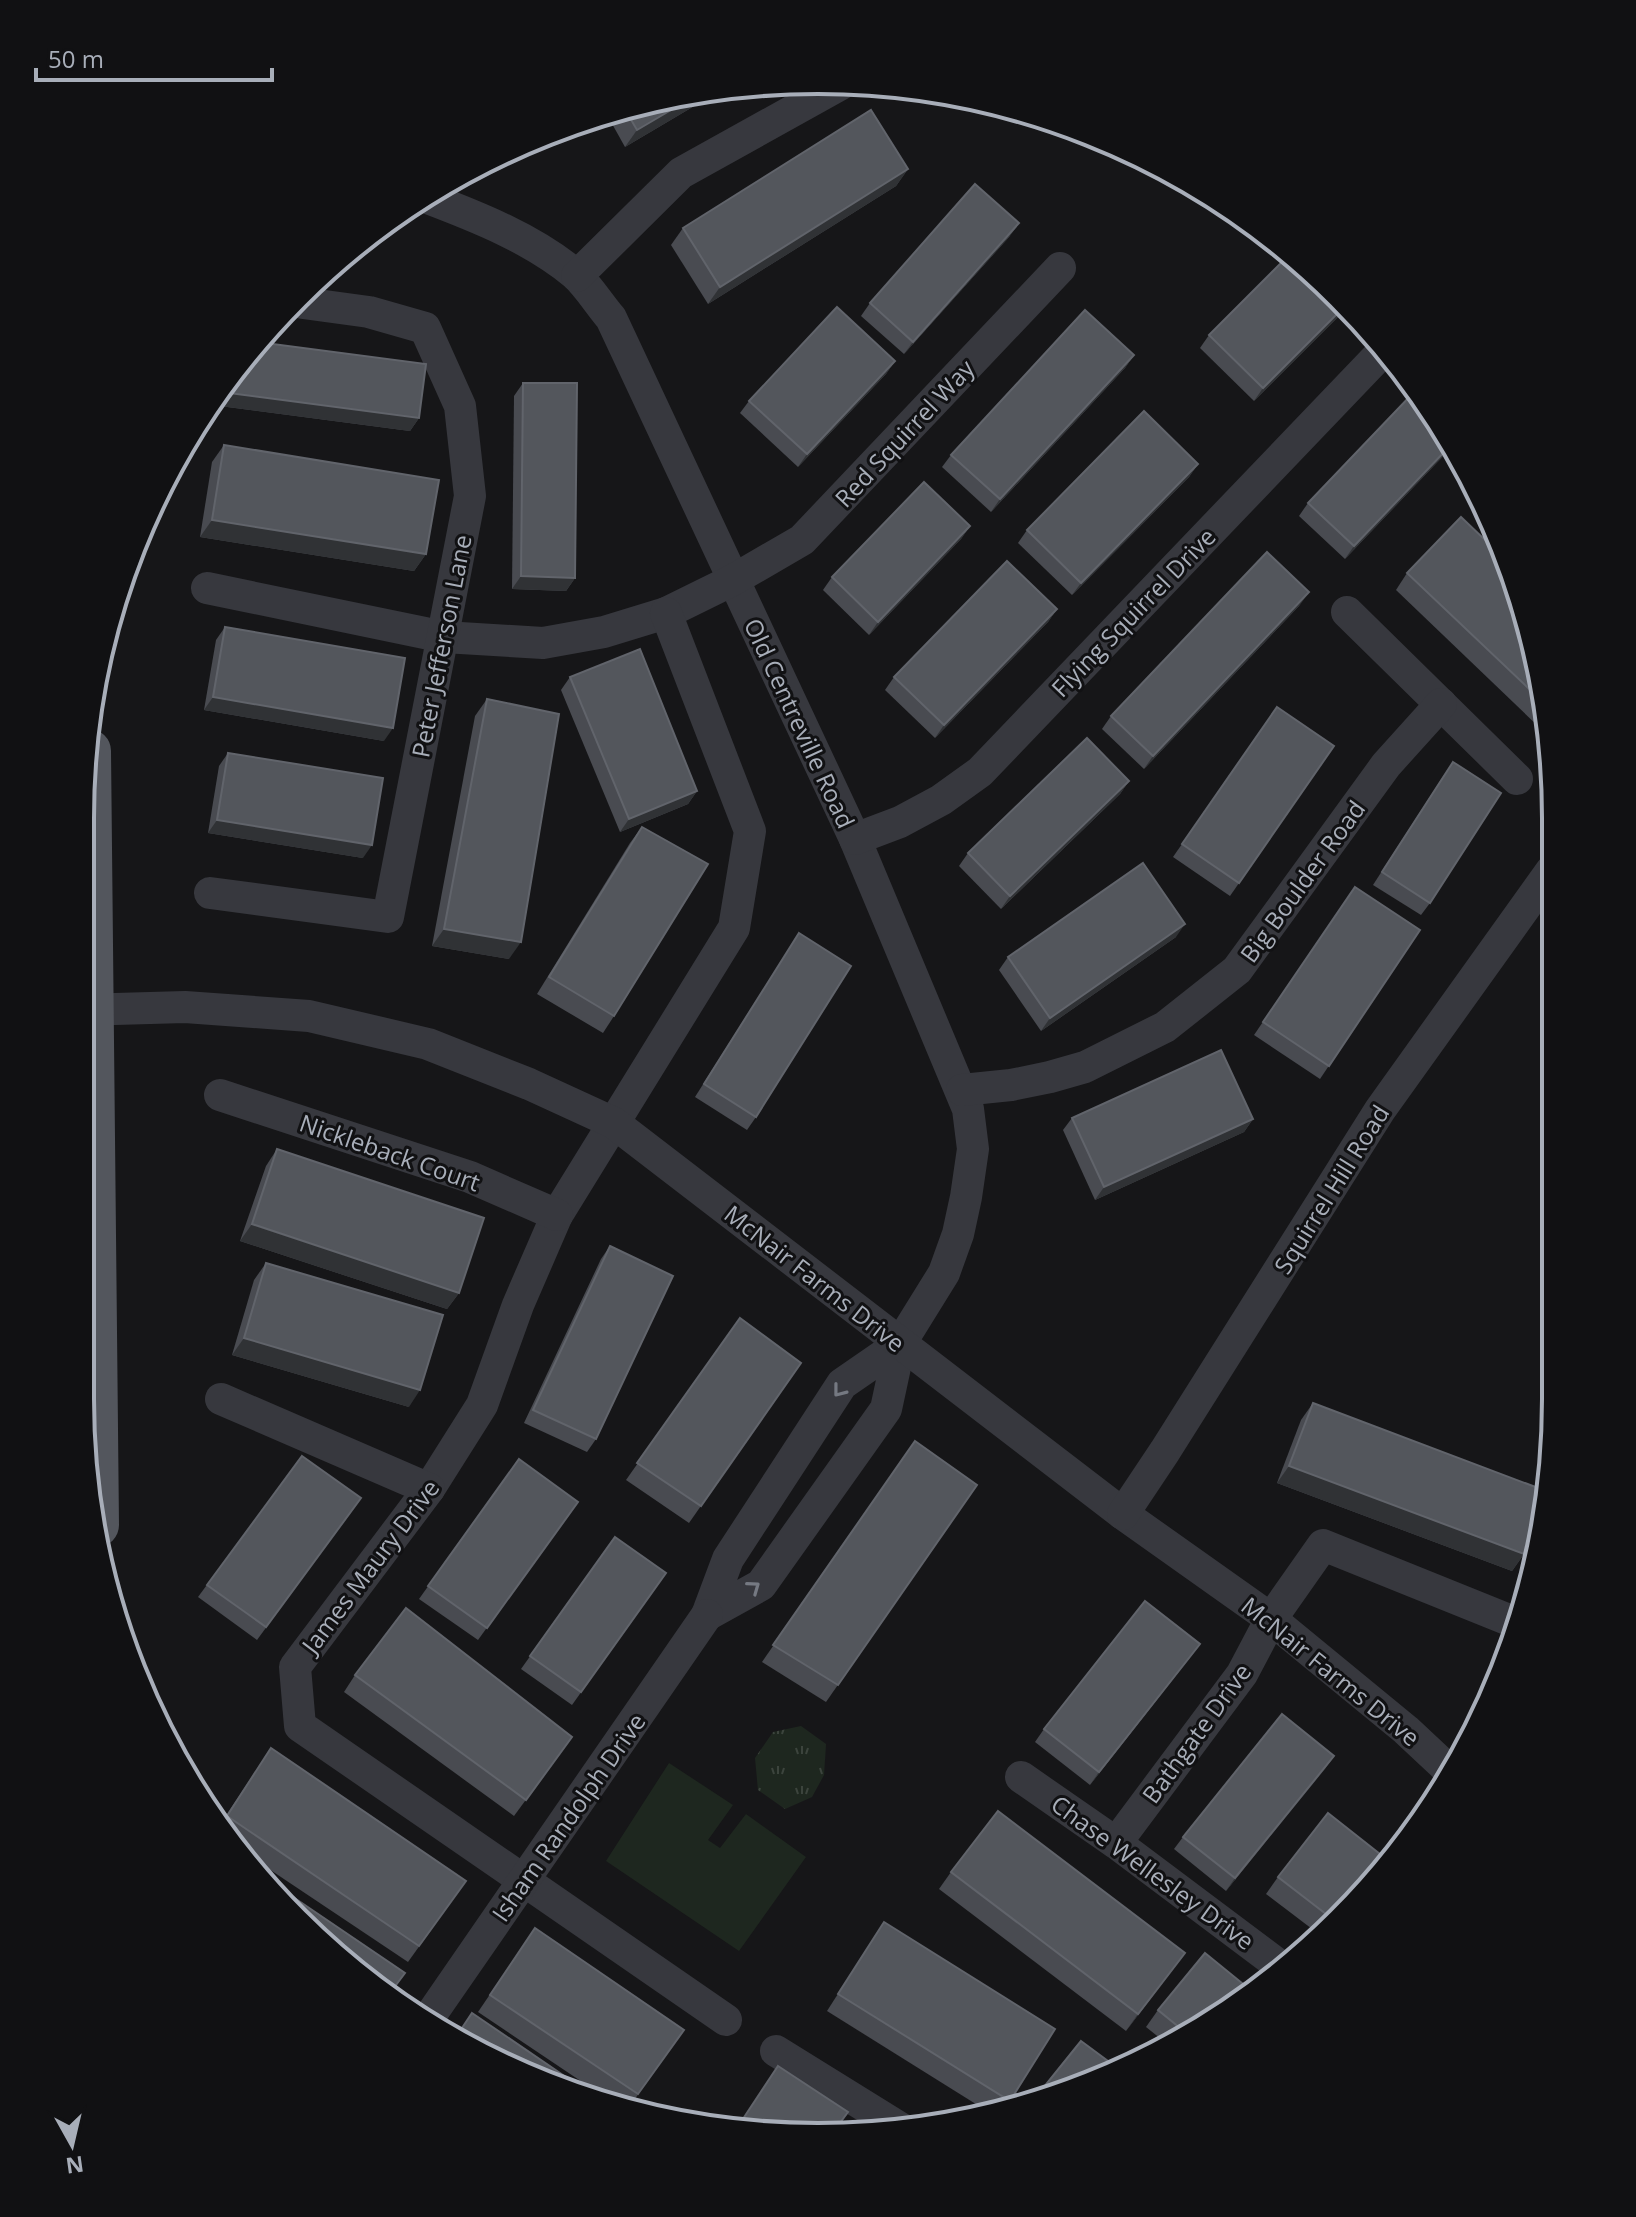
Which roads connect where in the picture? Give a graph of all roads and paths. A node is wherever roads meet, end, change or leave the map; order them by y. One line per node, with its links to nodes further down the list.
1 (823, 94): 4 (street)
2 (438, 202): 4 (street, Old Centreville Road)
3 (1060, 268): 7 (street, Red Squirrel Way)
4 (577, 276): 7 (street, Old Centreville Road)
5 (308, 304): 11 (street, Peter Jefferson Lane)
6 (1376, 358): 14 (street, Flying Squirrel Drive)
7 (733, 580): 10 (street, Red Squirrel Way); 14 (street, Old Centreville Road)
8 (207, 588): 11 (street, Red Squirrel Way)
9 (1347, 612): 12 (street)
10 (666, 613): 11 (street, Red Squirrel Way); 20 (street, James Maury Drive)
11 (444, 637): 16 (street, Peter Jefferson Lane)
12 (1441, 704): 13 (street); 18 (street, Big Boulder Road)
13 (1517, 779)
14 (855, 839): 18 (street, Old Centreville Road)
15 (1542, 884): 25 (street, Squirrel Hill Road)
16 (210, 893)
17 (94, 1010): 20 (street, McNair Farms Drive)
18 (962, 1090): 22 (street, Old Centreville Road)
19 (220, 1095): 21 (street, Nickleback Court)
20 (614, 1123): 21 (street, James Maury Drive); 22 (street, McNair Farms Drive)
21 (557, 1215): 24 (street, James Maury Drive)
22 (900, 1344): 25 (street, McNair Farms Drive); 26 (street, Isham Randolph Drive, one-way to 26); 26 (street, Isham Randolph Drive, one-way to 22)
23 (221, 1399): 24 (street)
24 (429, 1489): 32 (street, James Maury Drive)
25 (1123, 1514): 27 (street, McNair Farms Drive)
26 (707, 1615): 32 (street, Isham Randolph Drive)
27 (1271, 1619): 28 (street, Bathgate Drive); 29 (street, McNair Farms Drive); 31 (street, Bathgate Drive)
28 (1508, 1619)
29 (1443, 1764)
30 (1021, 1777): 31 (street, Chase Wellesley Drive)
31 (1116, 1843): 33 (street, Chase Wellesley Drive)
32 (526, 1880): 34 (street, Isham Randolph Drive); 35 (street, James Maury Drive)
33 (1273, 1961)
34 (433, 2012)
35 (726, 2020)
36 (776, 2051): 37 (street)
37 (883, 2119)

